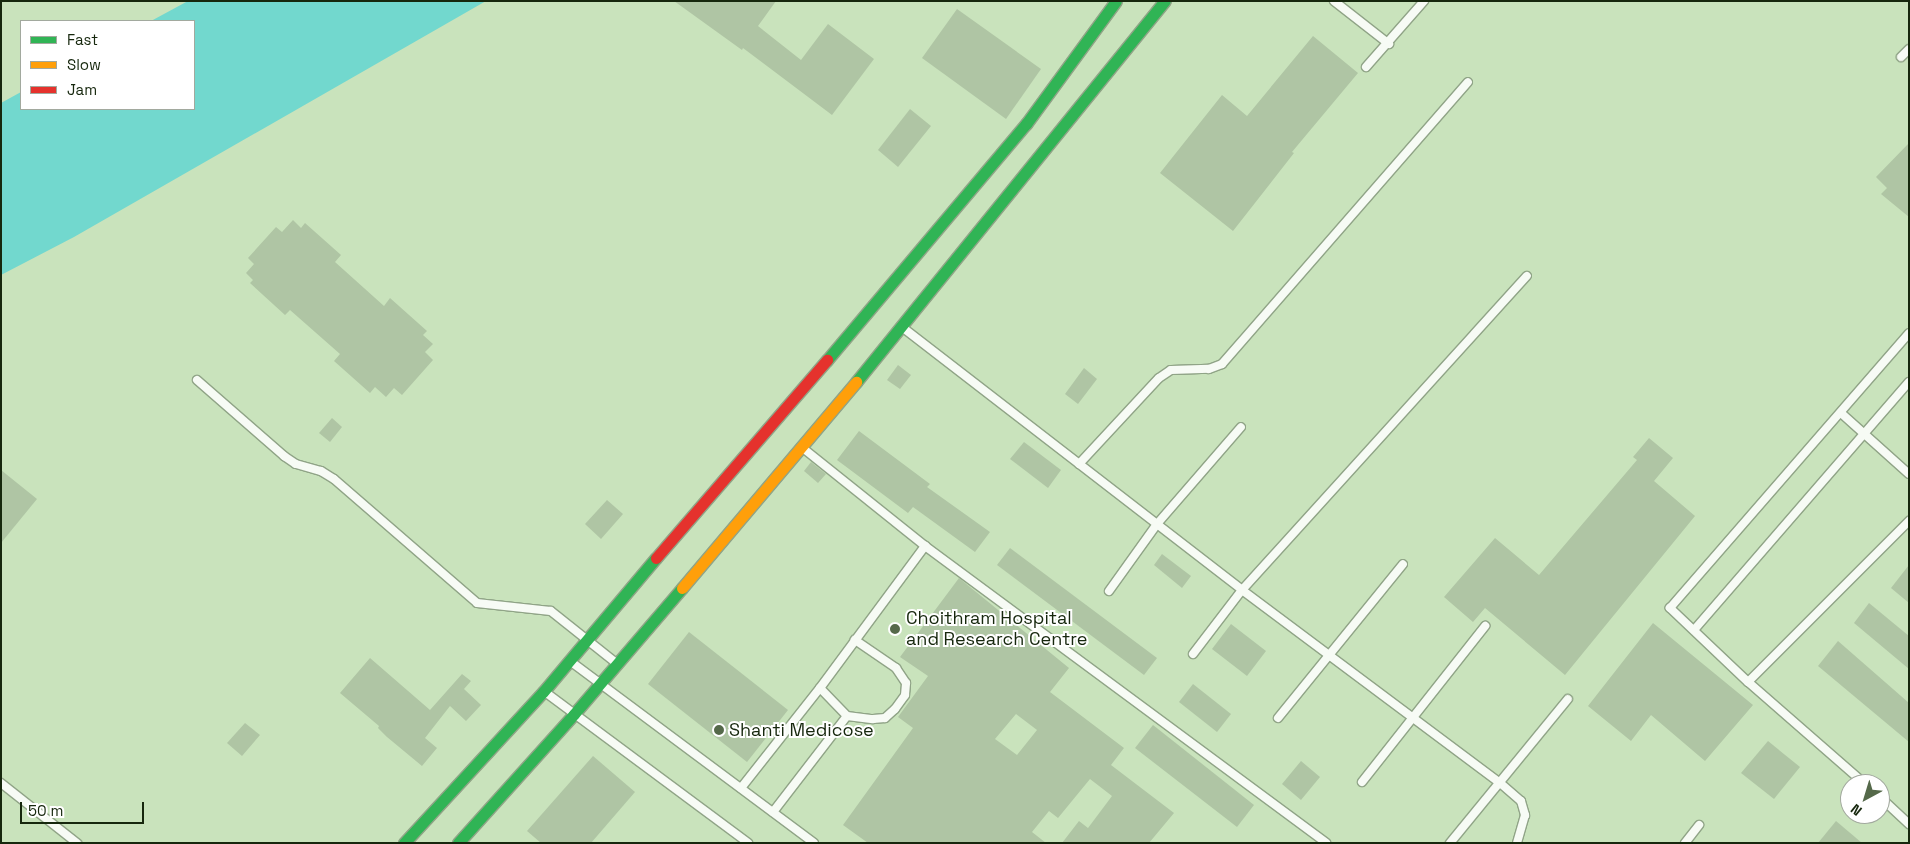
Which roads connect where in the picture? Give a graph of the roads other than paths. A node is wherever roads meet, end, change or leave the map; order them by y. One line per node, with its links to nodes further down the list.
1 (1116, 1): 29 (main road)
2 (1164, 1): 11 (main road)
3 (1334, 1): 5 (lane)
4 (1424, 1): 5 (lane)
5 (1388, 44): 8 (lane)
6 (1909, 49): 7 (lane)
7 (1902, 57)
8 (1366, 67)
9 (1468, 82): 19 (lane)
10 (1527, 276): 25 (lane)
11 (900, 326): 18 (main road); 19 (lane)
12 (1909, 333): 15 (lane)
13 (198, 380): 29 (lane)
14 (1909, 382): 17 (lane)
15 (1841, 413): 17 (lane); 28 (lane)
16 (1242, 427): 22 (lane)
17 (1865, 434): 20 (lane); 28 (lane)
18 (802, 448): 23 (lane); 34 (main road)
19 (1079, 464): 22 (lane)
20 (1909, 474)
21 (1909, 521): 35 (lane)
22 (1157, 524): 25 (lane); 26 (lane)
23 (925, 546): 30 (lane); 58 (lane)
24 (1403, 564): 32 (lane)
25 (1242, 590): 31 (lane); 32 (lane)
26 (1109, 591)
27 (1486, 626): 43 (lane)
28 (1694, 630): 35 (lane)
29 (586, 639): 33 (main road); 34 (lane)
30 (855, 640): 37 (lane); 41 (lane)
31 (1193, 654)
32 (1329, 656): 42 (lane); 43 (lane)
33 (568, 660): 36 (lane); 38 (main road)
34 (617, 663): 36 (main road)
35 (1748, 682): 44 (lane)
36 (598, 684): 40 (main road); 48 (lane)
37 (820, 688): 41 (lane); 48 (lane)
38 (544, 692): 40 (lane); 54 (main road)
39 (1568, 699): 46 (lane)
40 (574, 714): 55 (main road); 56 (lane)
41 (847, 716): 50 (lane)
42 (1278, 718)
43 (1413, 718): 45 (lane); 46 (lane)
44 (1854, 774)
45 (1362, 782)
46 (1499, 782): 59 (lane); 60 (lane)
47 (1, 783): 53 (lane)
48 (741, 788): 50 (lane)
49 (1890, 806): 51 (lane)
50 (773, 812): 57 (lane)
51 (1909, 824)
52 (1699, 825): 61 (lane)
53 (76, 843)
54 (404, 843)
55 (458, 843)
56 (748, 843)
57 (814, 843)
58 (1326, 843)
59 (1450, 843)
60 (1517, 843)
61 (1685, 843)

